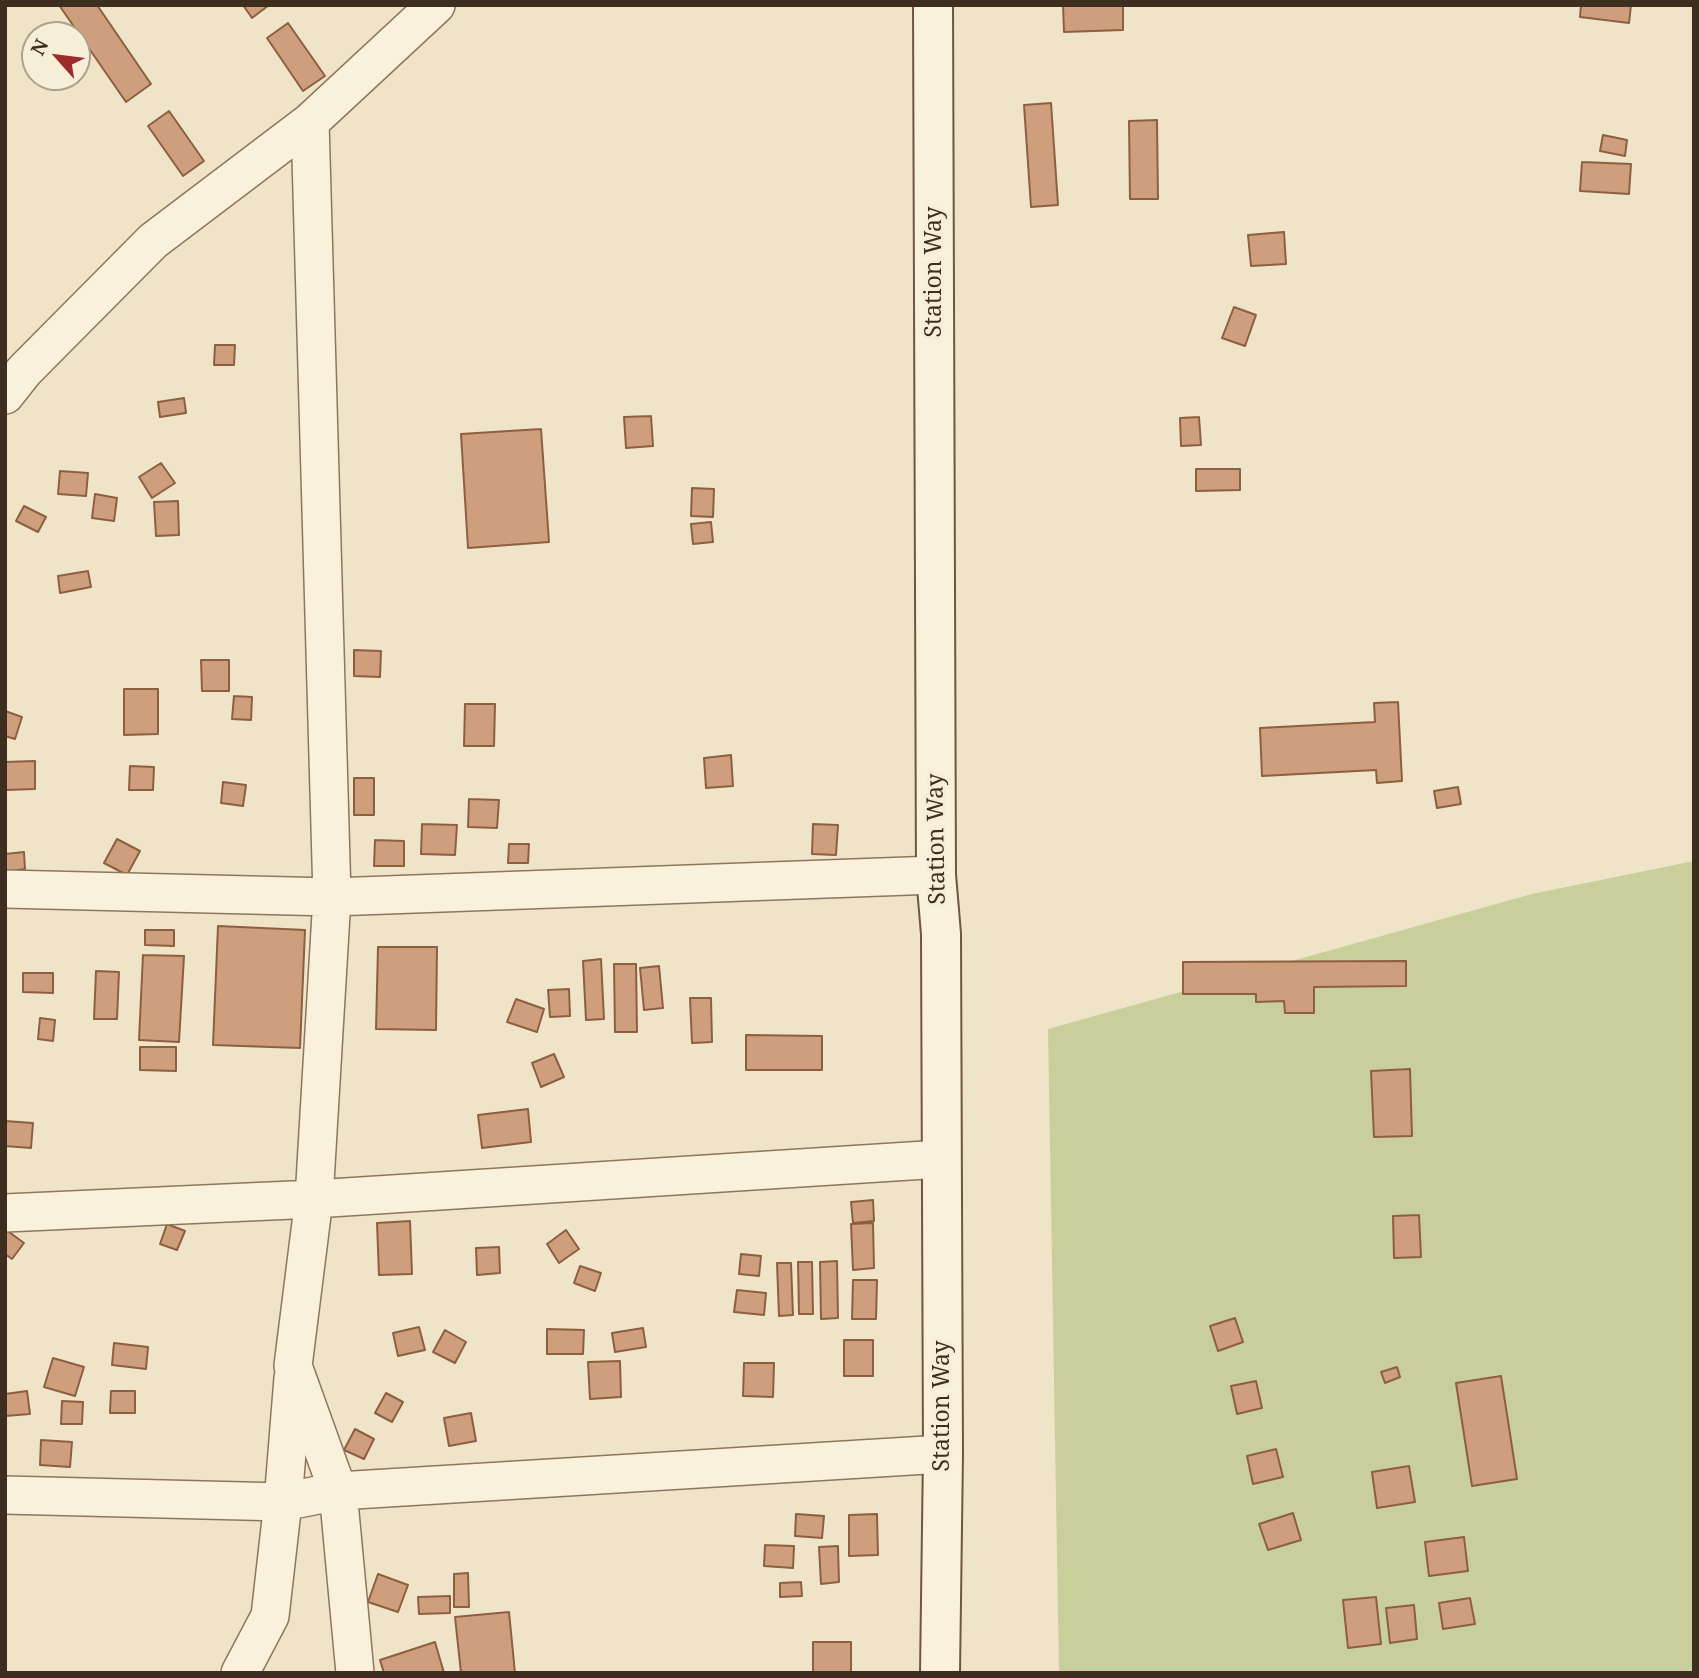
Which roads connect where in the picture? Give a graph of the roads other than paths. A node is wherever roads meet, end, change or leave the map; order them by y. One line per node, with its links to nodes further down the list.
1 (436, 5): 3 (street)
2 (933, 5): 5 (main road, Station Way)
3 (310, 122): 4 (street); 7 (street)
4 (5, 395)
5 (936, 875): 7 (street); 8 (main road, Station Way)
6 (5, 889): 7 (street)
7 (332, 897): 9 (street)
8 (941, 1159): 9 (street); 12 (main road, Station Way)
9 (314, 1199): 10 (street); 11 (street)
10 (5, 1213)
11 (293, 1366): 13 (street); 15 (street)
12 (943, 1454): 13 (street); 18 (main road, Station Way)
13 (338, 1490): 15 (street); 17 (street)
14 (5, 1495): 15 (street)
15 (282, 1502): 16 (street)
16 (240, 1673)
17 (355, 1673)
18 (940, 1673)

